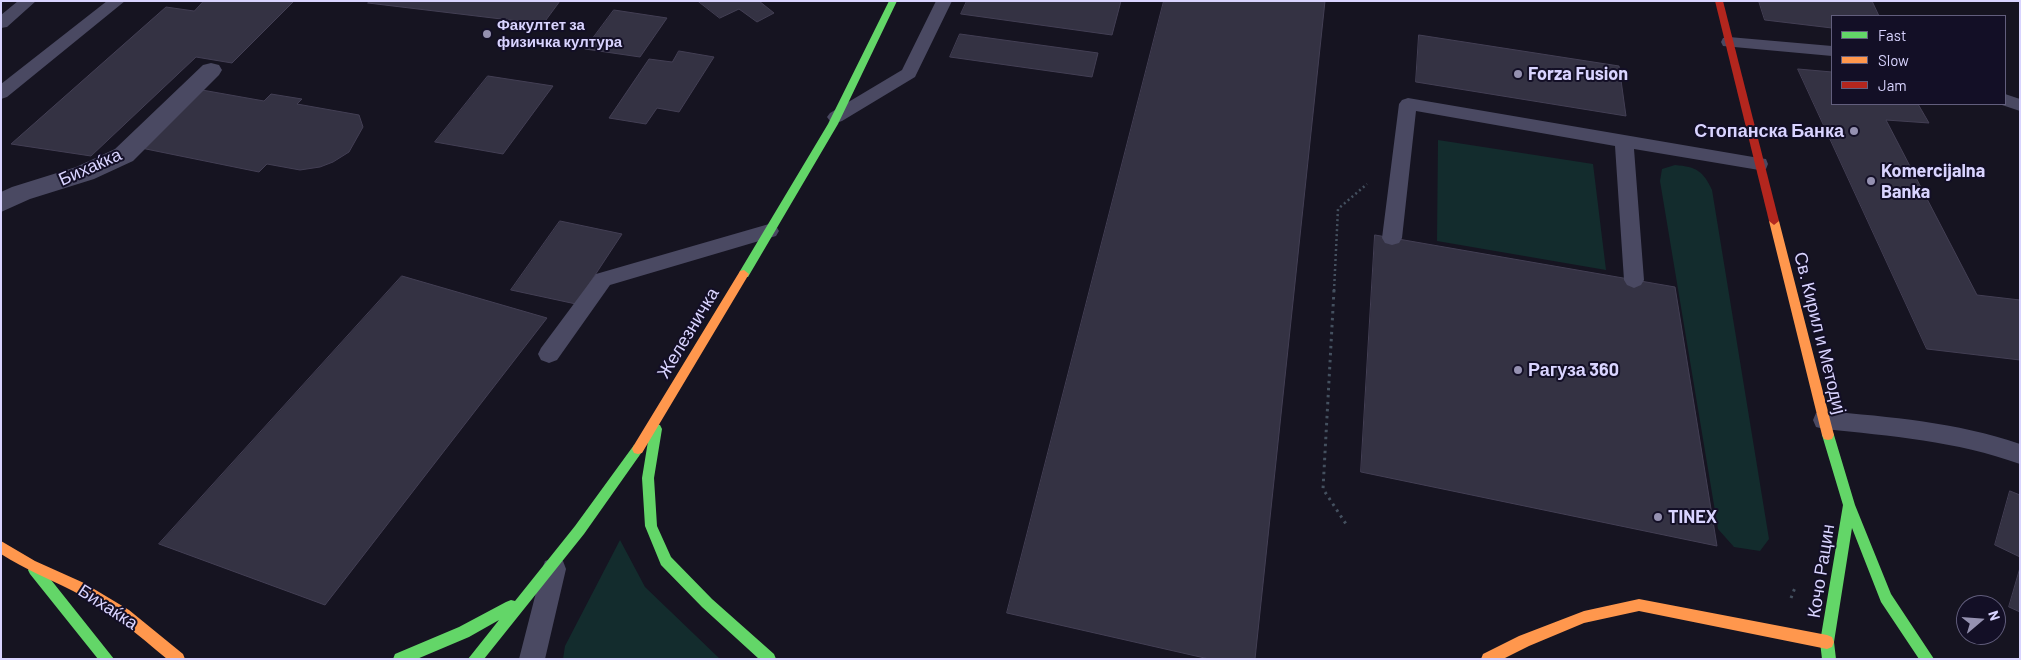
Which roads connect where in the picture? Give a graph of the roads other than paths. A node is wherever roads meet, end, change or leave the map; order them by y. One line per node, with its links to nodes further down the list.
1 (28, 1): 6 (lane)
2 (117, 1): 10 (lane)
3 (893, 1): 13 (street, Железничка)
4 (944, 1): 13 (lane)
5 (1719, 1): 7 (street, Св. Кирил и Методиј)
6 (1, 23)
7 (1729, 42): 8 (lane); 15 (street, Св. Кирил и Методиј)
8 (1831, 51)
9 (211, 70): 16 (street, Бихаќка)
10 (1, 94)
11 (2006, 100): 12 (lane)
12 (2020, 105)
13 (836, 117): 17 (street, Железничка)
14 (1624, 141): 15 (lane); 18 (lane); 19 (lane)
15 (1758, 164): 22 (street, Св. Кирил и Методиј)
16 (1, 203)
17 (769, 231): 20 (lane); 21 (street, Железничка)
18 (1392, 238)
19 (1634, 280)
20 (549, 354)
21 (657, 420): 26 (street, Железничка); 35 (street)
22 (1824, 420): 23 (lane); 24 (street, Св. Кирил и Методиј)
23 (2020, 454)
24 (1848, 505): 29 (street, Кочо Рацин); 38 (street, Св. Кирил и Методиј)
25 (1, 547): 27 (street, Бихаќка)
26 (555, 563): 28 (street, Железничка); 34 (lane)
27 (30, 565): 30 (street, Бихаќка); 31 (street, Бихаќка)
28 (525, 598): 32 (street); 33 (street, Железничка)
29 (1828, 642): 36 (street); 37 (street)
30 (107, 659)
31 (178, 659)
32 (400, 659)
33 (475, 659)
34 (532, 659)
35 (770, 659)
36 (1488, 659)
37 (1829, 659)
38 (1926, 659)

